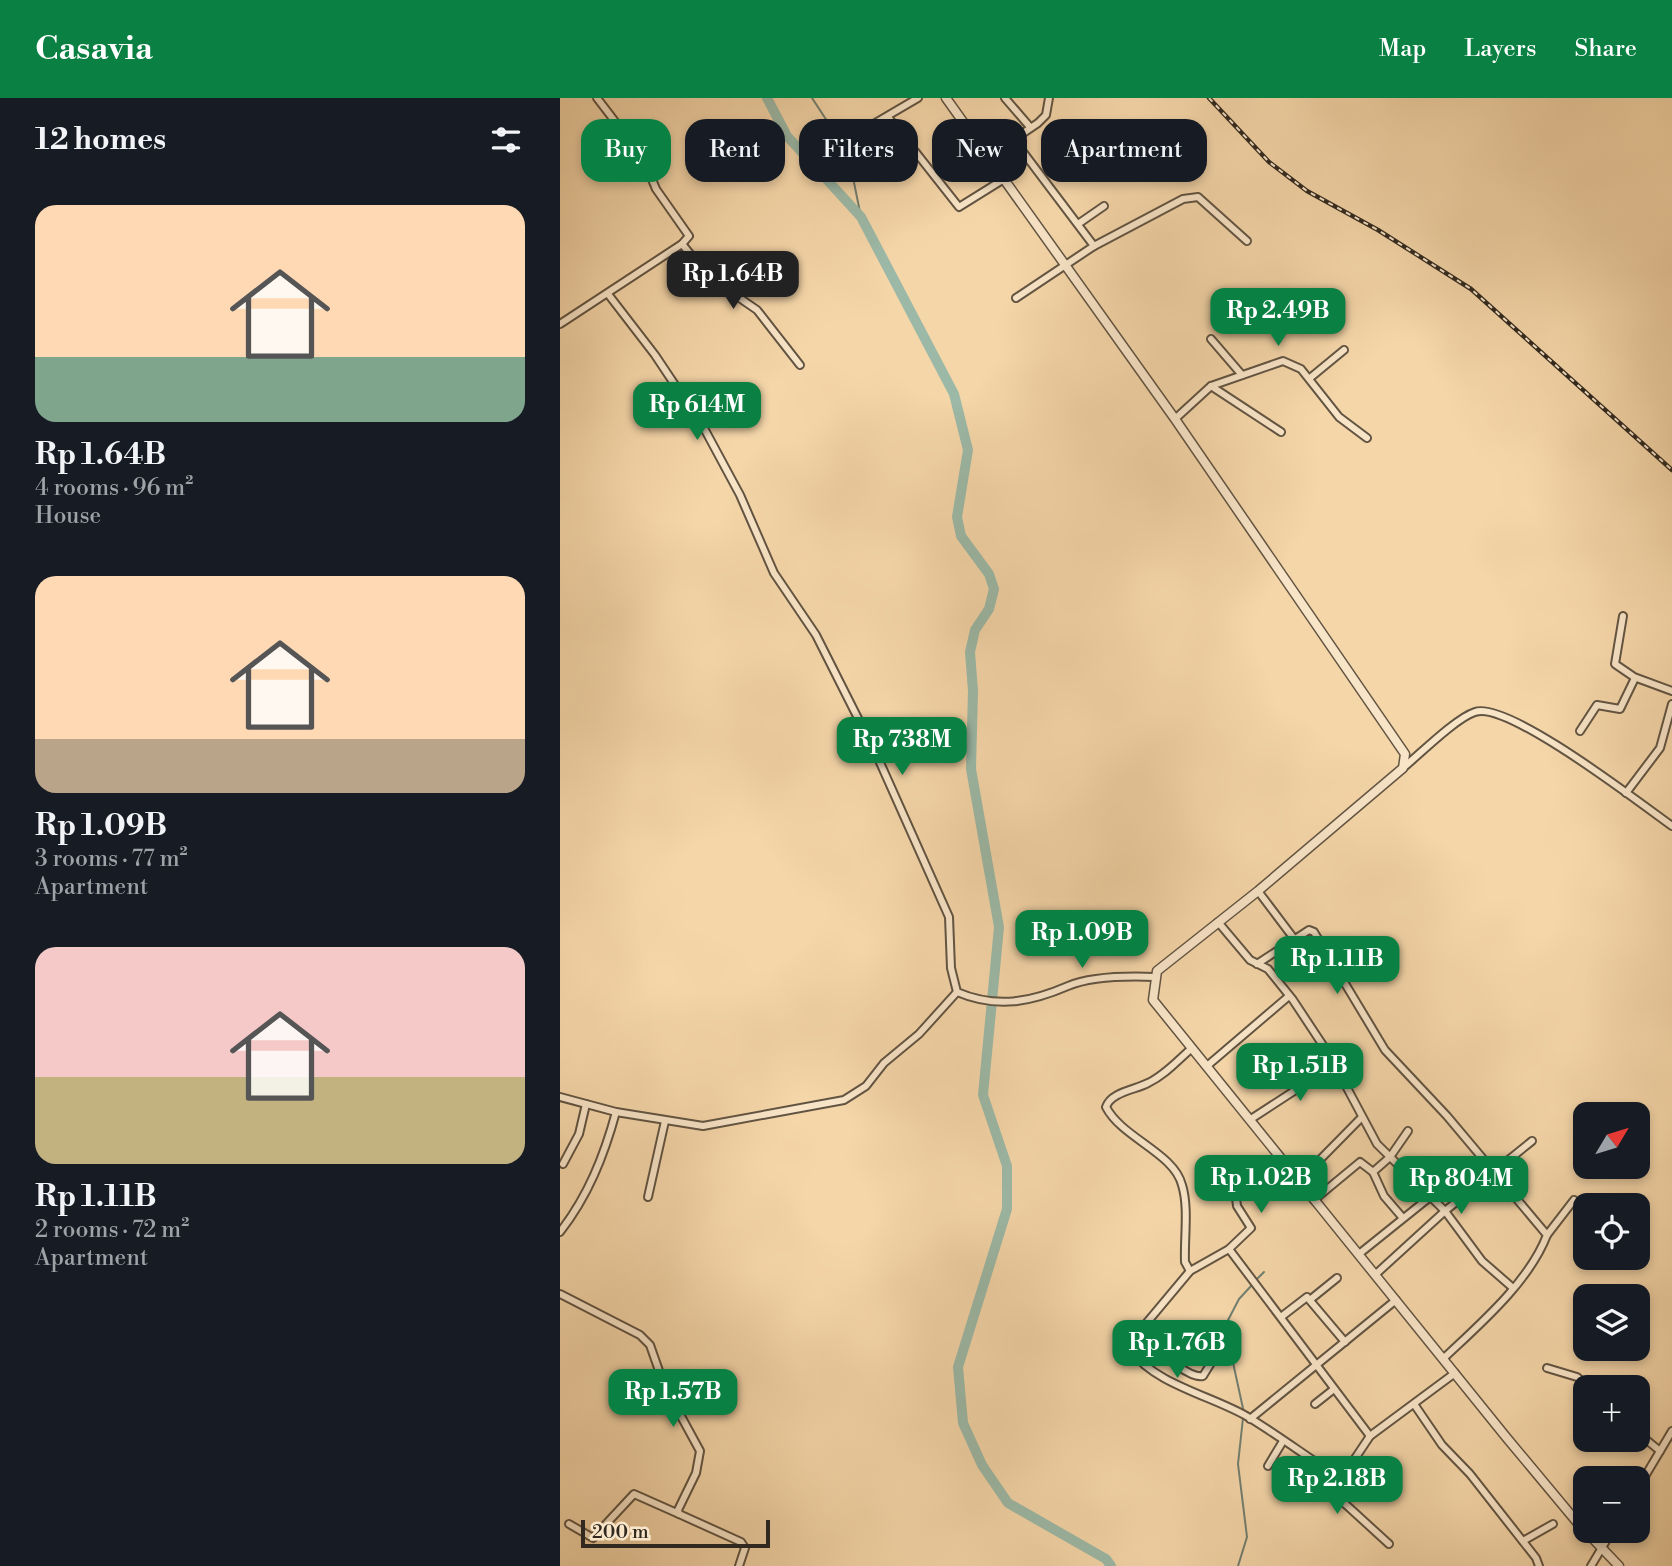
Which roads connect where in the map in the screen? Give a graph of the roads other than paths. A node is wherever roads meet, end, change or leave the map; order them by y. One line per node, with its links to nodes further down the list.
1 (597, 98): 19 (street)
2 (918, 98): 6 (street)
3 (946, 98): 8 (street)
4 (1005, 98): 9 (street)
5 (1049, 98): 9 (street)
6 (888, 117): 7 (street); 12 (street)
7 (884, 119)
8 (961, 119)
9 (1030, 127): 10 (street)
10 (1027, 129)
11 (1027, 157): 17 (street)
12 (932, 173)
13 (939, 182): 14 (street)
14 (1001, 182)
15 (1005, 182): 21 (street)
16 (1104, 206): 17 (street)
17 (1078, 224): 20 (street)
18 (1247, 241): 20 (street)
19 (682, 244): 22 (street); 27 (street)
20 (1094, 246): 21 (street)
21 (1066, 266): 23 (street); 31 (street)
22 (608, 294): 24 (street); 47 (street)
23 (1016, 298)
24 (560, 324)
25 (1212, 339): 28 (street)
26 (1344, 350): 29 (street)
27 (800, 365)
28 (1242, 375): 29 (street); 30 (street)
29 (1310, 378): 33 (street)
30 (1212, 386): 31 (street); 32 (street)
31 (1175, 419): 39 (street)
32 (1281, 432)
33 (1367, 438)
34 (1623, 616): 35 (street)
35 (1635, 678): 36 (street); 38 (street)
36 (1672, 691)
37 (1672, 704): 40 (street)
38 (1580, 731)
39 (1403, 768): 40 (street); 42 (street)
40 (1626, 793): 41 (street)
41 (1672, 825)
42 (1258, 891): 43 (street); 44 (street)
43 (1218, 922): 45 (street); 46 (street)
44 (1295, 940): 45 (street); 64 (street)
45 (1257, 964): 48 (street)
46 (1155, 977): 47 (street); 49 (street)
47 (957, 992): 57 (street)
48 (1289, 996): 50 (street); 51 (street)
49 (1192, 1048): 51 (street); 76 (street)
50 (1334, 1065): 55 (street); 56 (street)
51 (1207, 1066): 56 (street)
52 (560, 1097): 53 (street)
53 (586, 1104): 54 (street); 62 (street)
54 (616, 1112): 57 (street); 72 (street)
55 (1362, 1118): 60 (street); 65 (street)
56 (1251, 1119): 61 (street)
57 (665, 1121): 67 (street)
58 (1408, 1131): 60 (street)
59 (1532, 1142): 64 (street)
60 (1390, 1157): 63 (street); 66 (street)
61 (1283, 1160): 65 (street); 74 (street)
62 (563, 1164)
63 (1373, 1172): 68 (street); 71 (street)
64 (1494, 1172): 70 (street); 73 (street)
65 (1299, 1181): 68 (street)
66 (1430, 1196): 70 (street); 71 (street)
67 (648, 1197)
68 (1314, 1199): 75 (street)
69 (1573, 1201): 73 (street)
70 (1445, 1211): 77 (street); 79 (street)
71 (1402, 1217): 75 (street)
72 (560, 1232)
73 (1547, 1235): 79 (street)
74 (1229, 1249): 76 (street); 83 (street)
75 (1359, 1254): 77 (street)
76 (1190, 1271): 84 (street)
77 (1376, 1274): 82 (street)
78 (1337, 1278): 81 (street)
79 (1513, 1288): 86 (street)
80 (560, 1294): 104 (street)
81 (1311, 1299): 83 (street); 85 (street)
82 (1396, 1300): 85 (street); 86 (street)
83 (1281, 1317): 88 (street)
84 (1140, 1333): 87 (street); 95 (street)
85 (1345, 1342): 88 (street)
86 (1444, 1357): 90 (street)
87 (1211, 1363)
88 (1316, 1365): 92 (street); 95 (street)
89 (1547, 1368): 91 (street)
90 (1455, 1373): 94 (street); 110 (street)
91 (1573, 1376)
92 (1334, 1389): 93 (street); 97 (street)
93 (1315, 1404)
94 (1414, 1404): 97 (street); 107 (street)
95 (1248, 1417): 98 (street)
96 (1672, 1431): 100 (street)
97 (1370, 1436): 103 (street)
98 (1283, 1441): 101 (street); 103 (street)
99 (1650, 1443): 100 (street)
100 (1660, 1451): 102 (street)
101 (1268, 1466)
102 (1650, 1468)
103 (1337, 1476): 109 (street)
104 (679, 1514): 105 (street); 111 (street)
105 (569, 1524)
106 (1553, 1524): 107 (street)
107 (1523, 1541): 112 (street)
108 (1605, 1543): 110 (street)
109 (1389, 1544)
110 (1601, 1549): 113 (street); 114 (street)
111 (739, 1566)
112 (1539, 1566)
113 (1591, 1566)
114 (1619, 1566)

